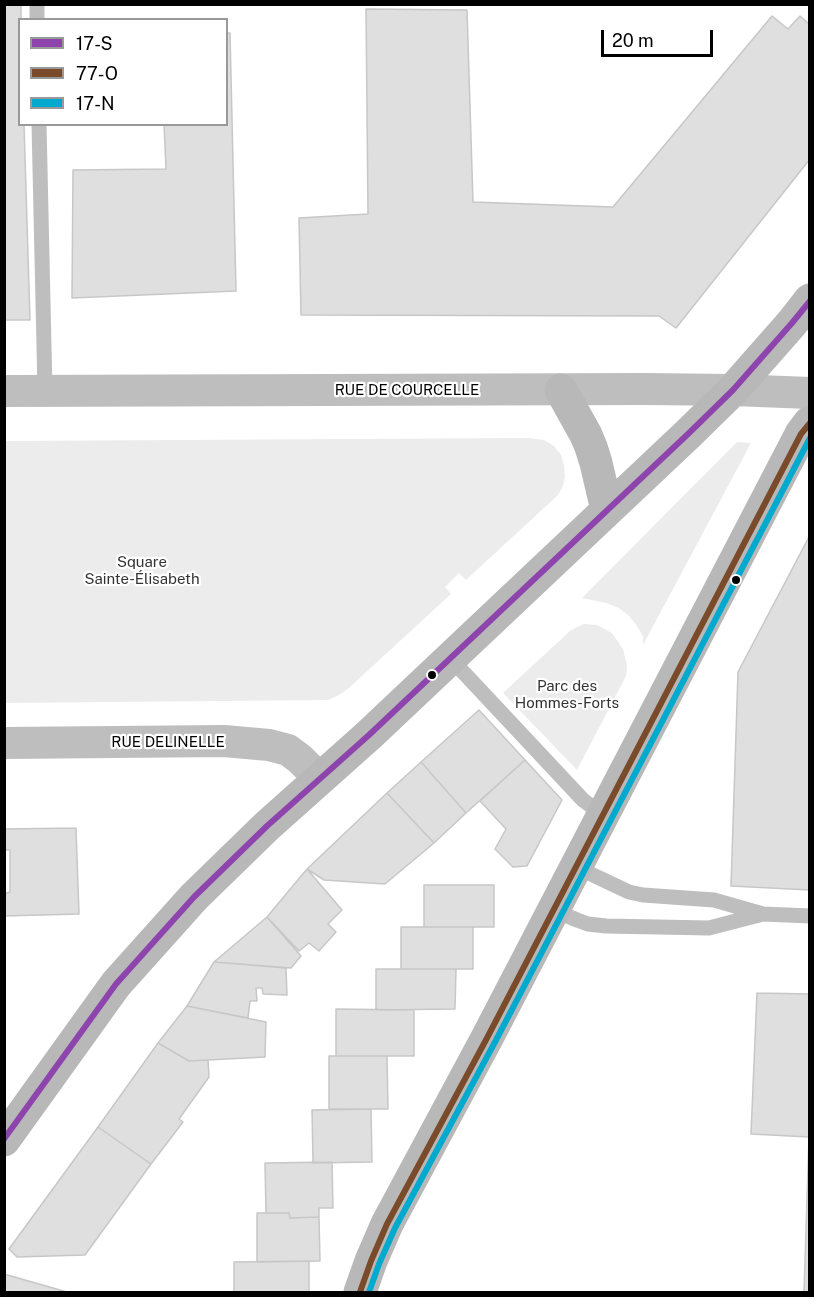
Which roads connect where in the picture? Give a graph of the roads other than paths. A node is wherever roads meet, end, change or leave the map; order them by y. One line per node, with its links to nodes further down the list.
1 (39, 126): 6 (lane)
2 (810, 300): 4 (main road)
3 (561, 390): 4 (street, RUE DE COURCELLE); 6 (street, RUE DE COURCELLE); 9 (main road)
4 (733, 390): 7 (street, RUE DE COURCELLE); 9 (main road)
5 (4, 391): 6 (street, RUE DE COURCELLE)
6 (45, 391)
7 (810, 393)
8 (810, 422): 13 (main road)
9 (607, 510): 10 (main road)
10 (450, 658): 12 (main road); 13 (lane)
11 (4, 743): 12 (street, RUE DELINELLE)
12 (320, 779): 18 (main road)
13 (603, 815): 14 (main road)
14 (576, 867): 15 (main road); 16 (lane)
15 (554, 910): 16 (lane); 19 (main road)
16 (763, 914): 17 (lane)
17 (810, 916)
18 (4, 1140)
19 (360, 1293)

